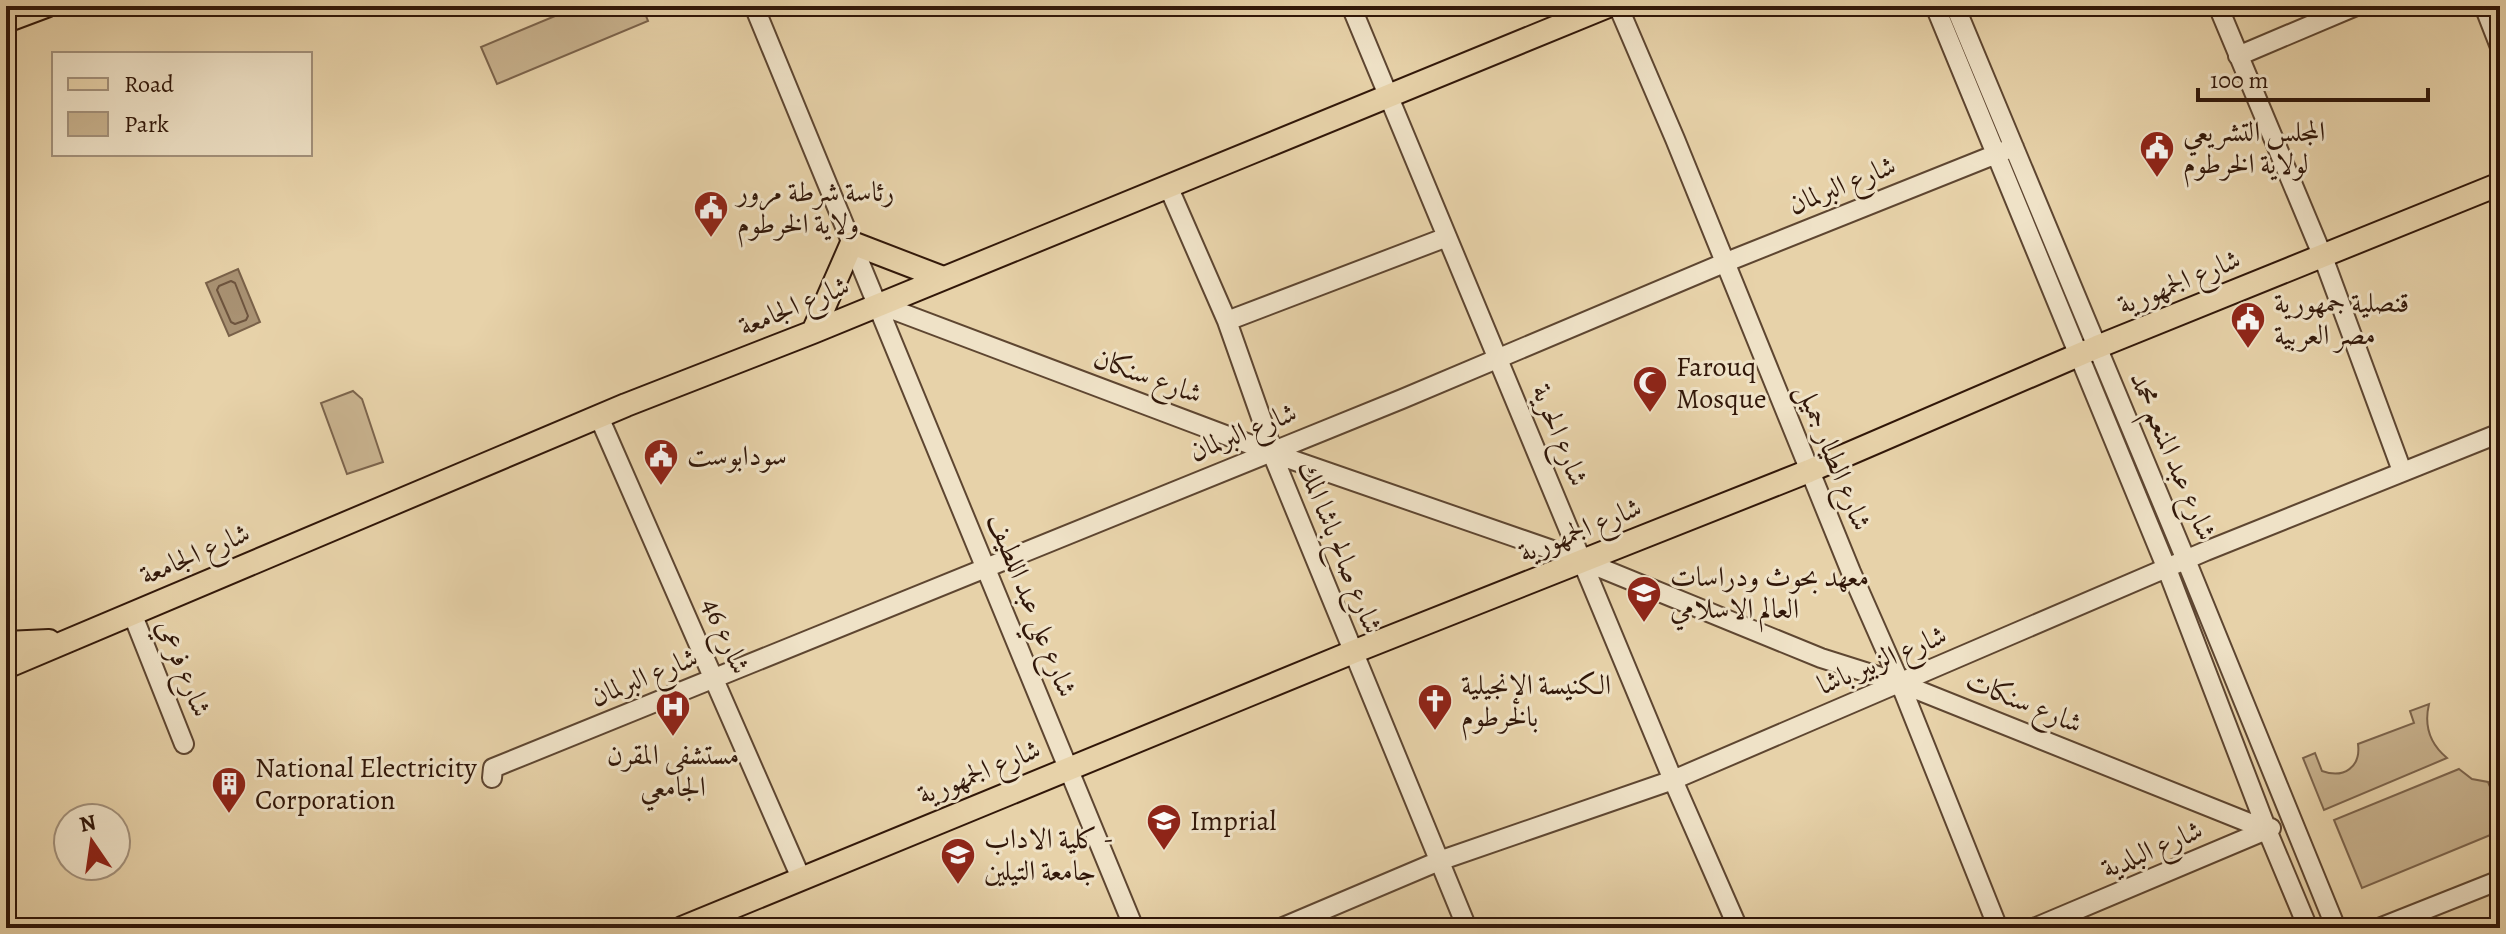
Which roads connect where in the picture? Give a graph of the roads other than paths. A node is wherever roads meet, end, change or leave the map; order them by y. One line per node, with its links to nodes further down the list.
1 (46, 6): 11 (main road)
2 (754, 6): 20 (street, شارع علي عبد اللطيف)
3 (1351, 6): 14 (street, شارع الحرية)
4 (1608, 6): 14 (main road, شارع الجامعة)
5 (1618, 6): 22 (street, شارع الطيار جميل)
6 (1935, 6): 16 (street, شارع عبد المنعم محمد)
7 (1955, 6): 15 (street, شارع عبد المنعم محمد)
8 (2218, 6): 13 (street)
9 (2356, 6): 13 (street)
10 (2484, 6): 12 (street)
11 (6, 21)
12 (2500, 47)
13 (2238, 56): 21 (street)
14 (1388, 96): 18 (main road, شارع الجامعة); 19 (street, شارع الحرية)
15 (2014, 147): 16 (street, شارع البرلمان); 27 (street, شارع عبد المنعم محمد)
16 (1995, 154): 22 (street, شارع البرلمان); 27 (street, شارع عبد المنعم محمد)
17 (2500, 184): 21 (main road, شارع الجمهورية)
18 (1168, 186): 23 (main road, شارع الجامعة); 25 (street, شارع صالح باشا المك)
19 (1447, 237): 25 (street); 28 (street, شارع الحرية)
20 (852, 243): 23 (main road); 24 (street, شارع علي عبد اللطيف); 26 (main road)
21 (2323, 257): 27 (main road, شارع الجمهورية); 33 (street)
22 (1724, 263): 28 (street, شارع البرلمان); 32 (street, شارع الطيار جميل)
23 (943, 278): 24 (main road, شارع الجامعة)
24 (878, 304): 26 (main road, شارع الجامعة); 31 (street, شارع سنكان); 36 (street, شارع علي عبد اللطيف)
25 (1227, 321): 31 (street, شارع صالح باشا المك)
26 (813, 332): 29 (main road, شارع الجامعة)
27 (2088, 351): 32 (main road, شارع الجمهورية); 35 (street, شارع عبد المنعم محمد); 37 (street, شارع عبد المنعم محمد)
28 (1497, 358): 31 (street, شارع البرلمان); 34 (street, شارع الحرية)
29 (599, 417): 38 (main road, شارع الجامعة); 43 (street, شارع 46)
30 (2500, 433): 33 (street, شارع الزبير باشا)
31 (1271, 451): 34 (street, شارع سنكان); 36 (street, شارع البرلمان); 41 (street, شارع صالح باشا المك)
32 (1809, 471): 34 (main road, شارع الجمهورية); 45 (street, شارع الطيار جميل)
33 (2402, 471): 35 (street, شارع الزبير باشا)
34 (1581, 560): 41 (main road, شارع الجمهورية); 45 (street, شارع سنكات); 50 (street, شارع الحرية)
35 (2186, 560): 37 (street, شارع الزبير باشا); 44 (street, شارع عبد المنعم محمد)
36 (986, 567): 43 (street, شارع البرلمان); 48 (street, شارع علي عبد اللطيف)
37 (2167, 569): 45 (street, شارع الزبير باشا); 46 (street, شارع عبد المنعم محمد)
38 (132, 613): 39 (main road, شارع الجامعة); 47 (street, شارع فرعي)
39 (70, 639): 40 (main road); 42 (main road, شارع الجامعة)
40 (6, 643)
41 (1353, 652): 48 (main road, شارع الجمهورية); 53 (street, شارع صالح باشا المك)
42 (6, 667)
43 (714, 679): 49 (street, شارع البرلمان); 54 (street, شارع 46)
44 (2235, 679): 46 (street); 51 (street, شارع عبد المنعم محمد)
45 (1900, 683): 50 (street, شارع الزبير باشا); 52 (street, شارع سنكات); 61 (street, شارع الطيار جميل)
46 (2214, 686): 52 (street, شارع عبد المنعم محمد)
47 (184, 744)
48 (1068, 768): 54 (main road, شارع الجمهورية); 57 (street, شارع علي عبد اللطيف)
49 (492, 773)
50 (1673, 780): 53 (street, شارع الزبير باشا); 60 (street, شارع الحرية)
51 (2291, 820): 52 (street, شارع البلدية); 64 (street, شارع عبد المنعم محمد)
52 (2267, 830): 62 (street, شارع البلدية); 63 (street, شارع عبد المنعم محمد)
53 (1439, 861): 58 (street, شارع الزبير باشا); 59 (street, شارع صالح باشا المك)
54 (801, 878): 56 (main road, شارع الجمهورية)
55 (2500, 880): 65 (street)
56 (682, 928)
57 (1134, 928)
58 (1281, 928)
59 (1467, 928)
60 (1738, 928)
61 (1998, 928)
62 (2034, 928)
63 (2308, 928)
64 (2336, 928)
65 (2379, 928)

